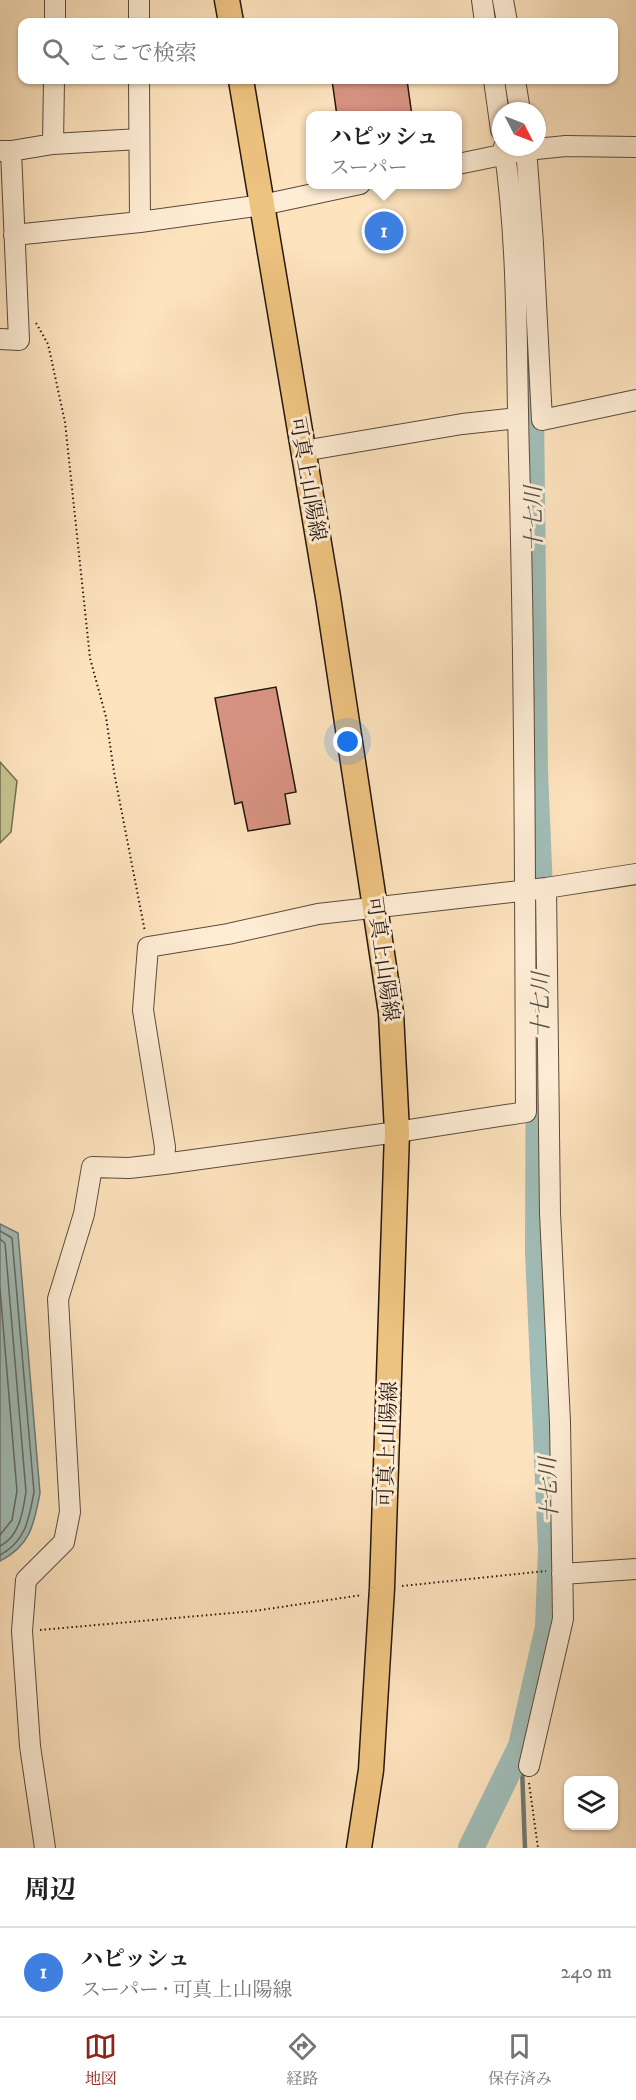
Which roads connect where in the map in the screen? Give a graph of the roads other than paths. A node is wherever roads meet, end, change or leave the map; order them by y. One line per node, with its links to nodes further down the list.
1 (55, 0): 6 (street)
2 (139, 0): 7 (street)
3 (227, 0): 8 (main road)
4 (482, 0): 9 (street)
5 (503, 0): 10 (street)
6 (55, 18)
7 (139, 18)
8 (230, 18)
9 (484, 18)
10 (506, 18)
11 (54, 84): 19 (street)
12 (139, 84): 18 (street)
13 (242, 84): 28 (main road, 可真上山陽線)
14 (495, 84): 16 (street)
15 (516, 84): 17 (street)
16 (497, 102)
17 (519, 102)
18 (139, 139): 19 (street); 29 (street)
19 (53, 144): 22 (street)
20 (636, 147): 21 (street)
21 (546, 148)
22 (5, 151): 30 (street)
23 (492, 154): 26 (street)
24 (505, 156): 33 (street)
25 (526, 156): 32 (street)
26 (462, 163)
27 (337, 189): 28 (street)
28 (262, 205): 29 (street); 34 (main road, 可真上山陽線)
29 (140, 222): 30 (street)
30 (14, 235): 31 (street)
31 (0, 339)
32 (636, 400)
33 (518, 418): 34 (street); 37 (street)
34 (303, 451): 38 (main road, 可真上山陽線)
35 (636, 874): 36 (street)
36 (546, 888): 37 (street); 42 (street)
37 (525, 889): 38 (street); 39 (street)
38 (376, 907): 39 (main road, 可真上山陽線); 40 (street)
39 (398, 1132): 40 (street); 45 (main road, 可真上山陽線)
40 (164, 1164): 44 (street)
41 (636, 1569): 42 (street)
42 (554, 1572): 43 (street)
43 (529, 1766)
44 (45, 1848)
45 (359, 1848)

